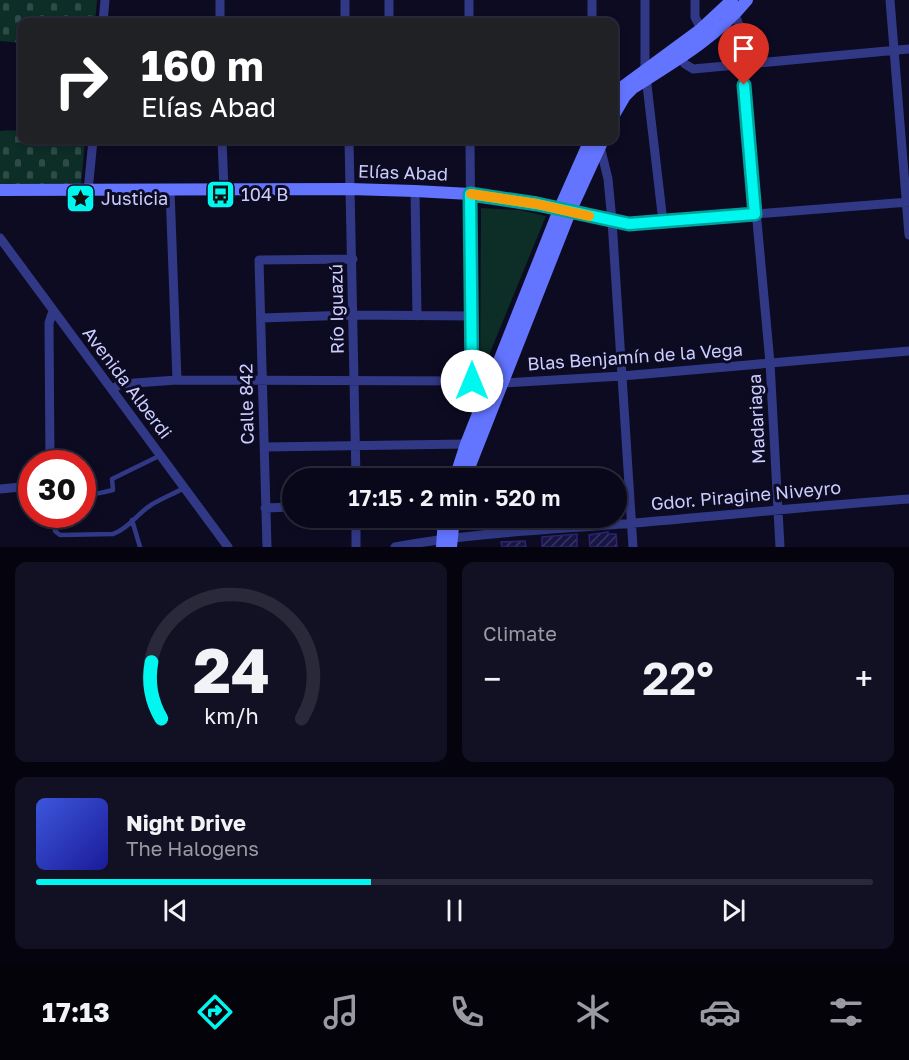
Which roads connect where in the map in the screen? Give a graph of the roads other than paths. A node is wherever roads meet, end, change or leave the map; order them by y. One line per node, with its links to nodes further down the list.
1 (105, 0): 12 (street)
2 (220, 0): 13 (street)
3 (345, 0): 14 (street)
4 (389, 0): 15 (street)
5 (469, 0): 16 (street)
6 (592, 0): 17 (street)
7 (645, 0): 23 (street)
8 (695, 0): 18 (street)
9 (747, 0): 11 (main road)
10 (890, 0): 20 (street)
11 (731, 7): 18 (main road); 21 (main road); 22 (street, Madariaga)
12 (103, 18)
13 (220, 18)
14 (345, 18)
15 (389, 18)
16 (469, 18)
17 (592, 18)
18 (701, 29): 21 (main road)
19 (909, 49): 20 (street)
20 (894, 51): 22 (street); 25 (street)
21 (678, 54): 22 (street); 23 (main road)
22 (742, 64): 41 (street, Madariaga)
23 (647, 74): 24 (main road); 43 (street)
24 (618, 89)
25 (905, 128): 39 (street)
26 (93, 144): 36 (street)
27 (222, 144): 35 (street)
28 (349, 144): 32 (street, Río Iguazú)
29 (470, 144): 38 (street)
30 (597, 144): 40 (main road)
31 (599, 144): 42 (street)
32 (350, 189): 35 (main road, Elías Abad); 37 (main road, Elías Abad); 46 (street, Río Iguazú)
33 (0, 190): 36 (main road, Elías Abad)
34 (170, 190): 35 (main road, Elías Abad); 36 (main road, Elías Abad); 55 (street)
35 (224, 190)
36 (88, 191)
37 (415, 191): 38 (main road, Elías Abad); 49 (street)
38 (470, 194): 40 (main road, Elías Abad); 50 (street)
39 (908, 202): 41 (street, Elías Abad); 44 (street)
40 (564, 211): 42 (street, Elías Abad); 59 (main road)
41 (755, 214): 43 (street, Elías Abad); 53 (street, Madariaga)
42 (612, 221): 43 (street, Elías Abad); 54 (street)
43 (663, 222)
44 (909, 235)
45 (0, 238): 47 (street, Avenida Alberdi)
46 (353, 259): 48 (street, Río Iguazú); 51 (street, Calle 842)
47 (53, 311): 60 (street, Avenida Alberdi); 64 (street)
48 (352, 315): 49 (street); 51 (street); 57 (street, Río Iguazú)
49 (417, 316): 50 (street)
50 (473, 316): 58 (street)
51 (261, 318): 56 (street, Calle 842)
52 (909, 351): 53 (street, Blas Benjamín de la Vega)
53 (770, 363): 54 (street, Blas Benjamín de la Vega); 76 (street, Madariaga)
54 (622, 376): 59 (street, Blas Benjamín de la Vega); 78 (street)
55 (177, 380): 56 (street, Blas Benjamín de la Vega); 60 (street, Blas Benjamín de la Vega)
56 (263, 380): 57 (street, Blas Benjamín de la Vega); 63 (street, Calle 842)
57 (355, 380): 58 (street, Blas Benjamín de la Vega); 62 (street, Río Iguazú)
58 (472, 381): 59 (street, Blas Benjamín de la Vega)
59 (496, 383): 61 (main road); 68 (main road)
60 (112, 389): 65 (street, Avenida Alberdi)
61 (466, 444): 62 (street); 67 (main road)
62 (356, 445): 63 (street); 66 (street, Río Iguazú)
63 (265, 447): 75 (street, Calle 842)
64 (50, 450)
65 (161, 455): 70 (street, Avenida Alberdi); 72 (lane)
66 (356, 468)
67 (458, 468)
68 (468, 468)
69 (18, 487): 71 (street)
70 (184, 487): 77 (lane); 85 (street, Avenida Alberdi)
71 (0, 489)
72 (96, 493)
73 (909, 499): 76 (street, Gdor. Piragine Niveyro)
74 (282, 507): 75 (street)
75 (265, 508): 86 (street, Calle 842)
76 (779, 509): 78 (street, Gdor. Piragine Niveyro); 90 (street, Madariaga)
77 (132, 520): 79 (lane); 84 (lane)
78 (632, 523): 83 (street, Gdor. Piragine Niveyro); 89 (street)
79 (56, 528)
80 (356, 528): 87 (street)
81 (445, 528): 83 (main road)
82 (451, 528): 83 (main road)
83 (446, 543): 88 (street, Gdor. Piragine Niveyro)
84 (140, 547)
85 (228, 547)
86 (267, 547)
87 (356, 547)
88 (395, 547)
89 (633, 547)
90 (780, 547)

